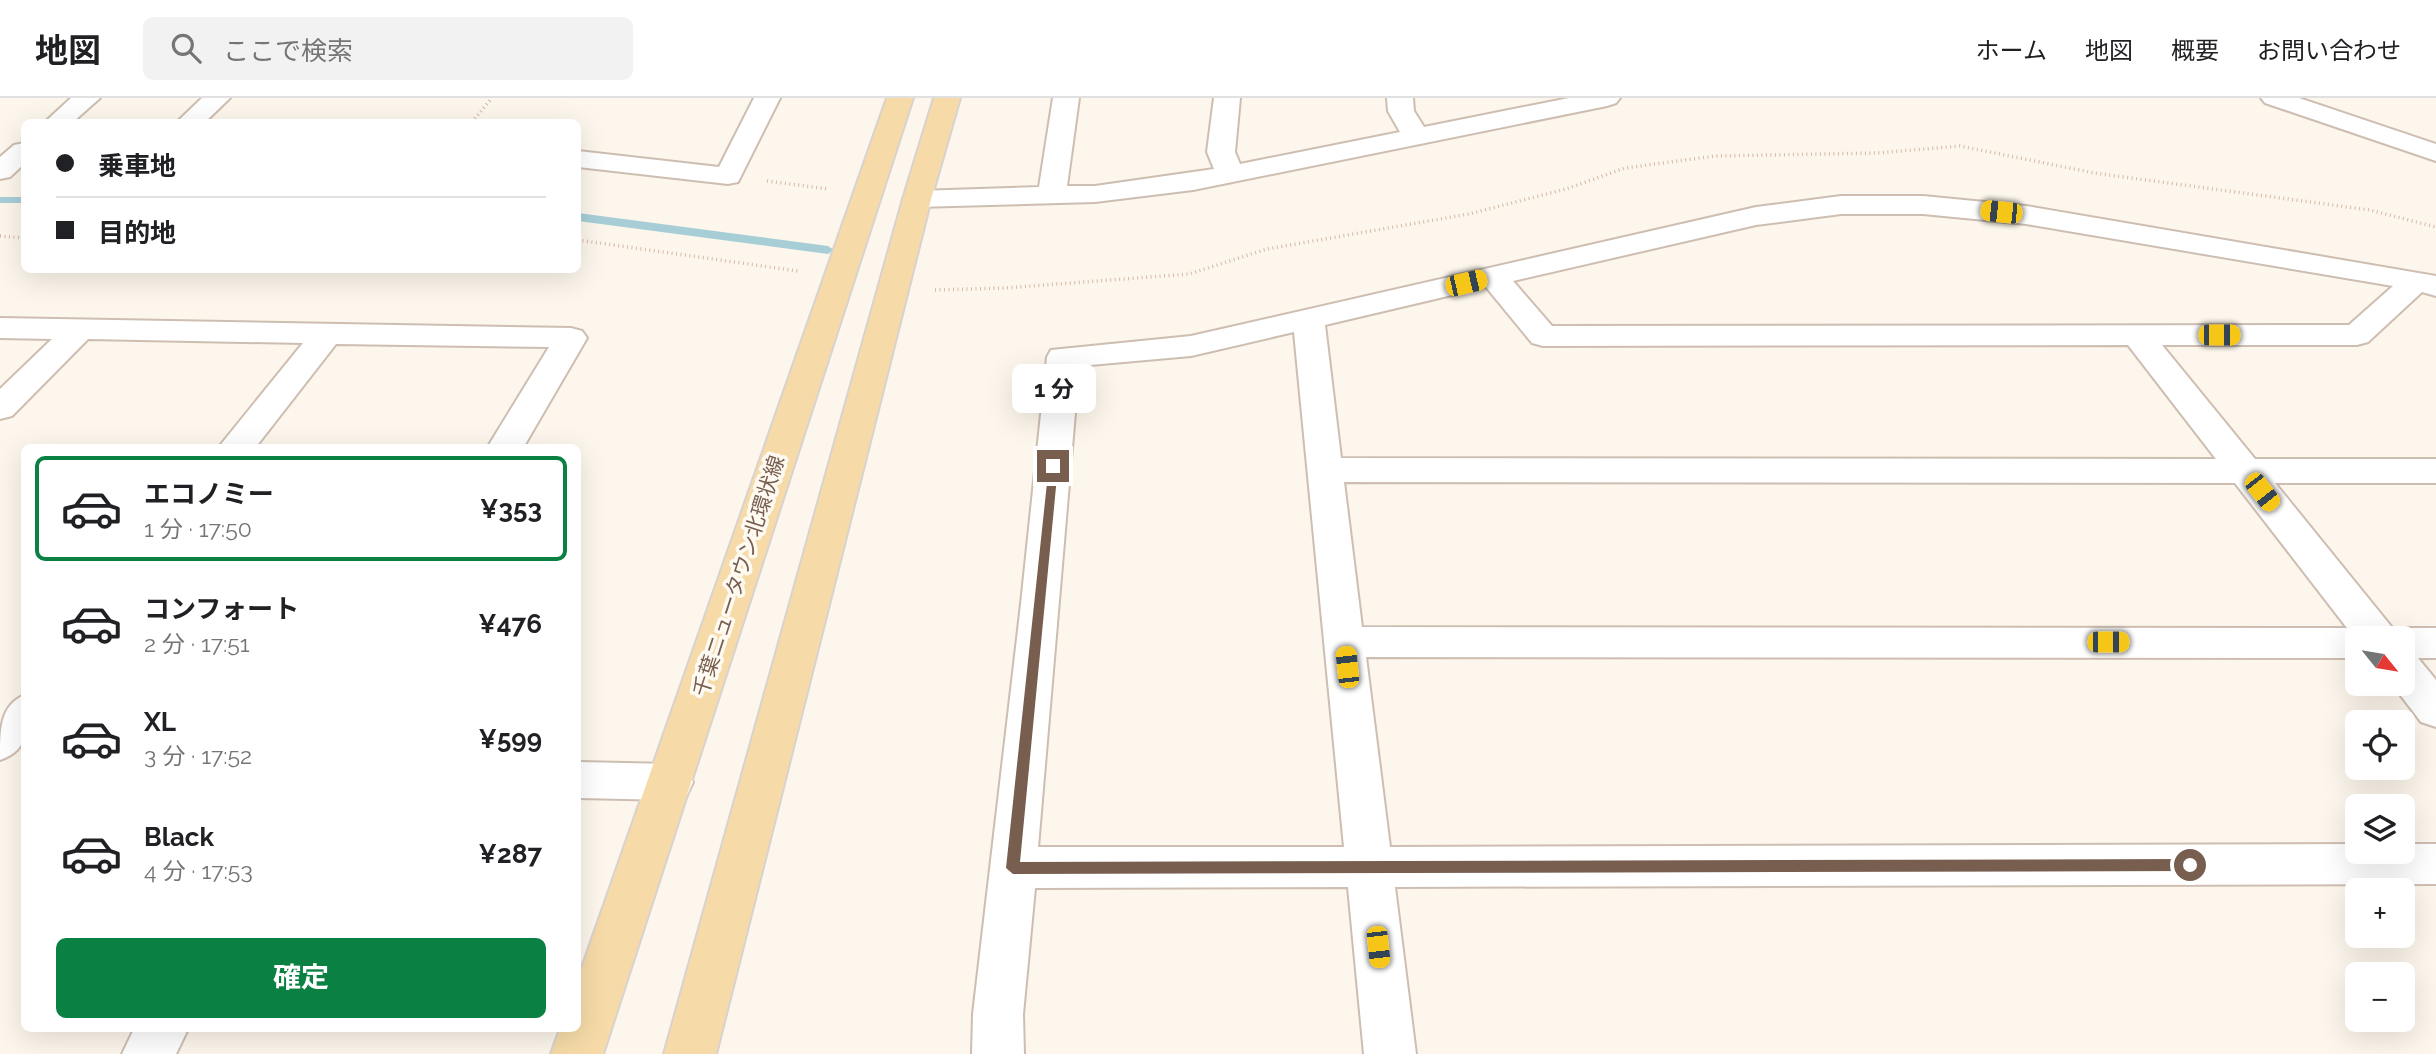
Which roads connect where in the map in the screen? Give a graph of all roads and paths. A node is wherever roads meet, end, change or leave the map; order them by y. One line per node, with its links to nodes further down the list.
1 (87, 98): 12 (street)
2 (217, 98): 13 (street)
3 (492, 98): 14 (path)
4 (767, 98): 19 (street)
5 (900, 98): 20 (main road, 千葉ニュータウン北環状線)
6 (947, 98): 22 (main road)
7 (1066, 98): 21 (street)
8 (1227, 98): 18 (street)
9 (1400, 98): 15 (street)
10 (2274, 98): 16 (street)
11 (1597, 99): 15 (street)
12 (62, 119)
13 (193, 119)
14 (474, 119)
15 (1416, 137): 18 (street)
16 (2436, 153)
17 (581, 159): 19 (street)
18 (1230, 174): 21 (street)
19 (728, 176): 20 (path)
20 (867, 194): 50 (main road, 千葉ニュータウン北環状線)
21 (1052, 196): 22 (street)
22 (916, 199): 57 (main road)
23 (0, 236): 24 (path)
24 (21, 238)
25 (581, 240): 26 (path)
26 (798, 271)
27 (1493, 277): 28 (street); 29 (street); 33 (street)
28 (2428, 278): 33 (street)
29 (1308, 319): 37 (street); 53 (street)
30 (0, 328): 31 (street)
31 (79, 330): 32 (street); 34 (street)
32 (327, 334): 35 (street); 36 (street)
33 (2137, 335): 38 (street)
34 (0, 408)
35 (239, 444)
36 (507, 444)
37 (1326, 470): 38 (street); 41 (street)
38 (2245, 471): 39 (street); 40 (street)
39 (2436, 471)
40 (2369, 626)
41 (1344, 642): 42 (street); 52 (street)
42 (2345, 642)
43 (2415, 643): 44 (street)
44 (2436, 643)
45 (2415, 684): 46 (street)
46 (2436, 710)
47 (21, 716): 48 (street)
48 (0, 742)
49 (581, 780): 50 (street)
50 (671, 782): 56 (main road, 千葉ニュータウン北環状線)
51 (2436, 864): 52 (street)
52 (1370, 867): 53 (street); 59 (street)
53 (1013, 868): 58 (street)
54 (161, 1032): 55 (street)
55 (148, 1054)
56 (577, 1054)
57 (690, 1054)
58 (999, 1054)
59 (1390, 1054)

